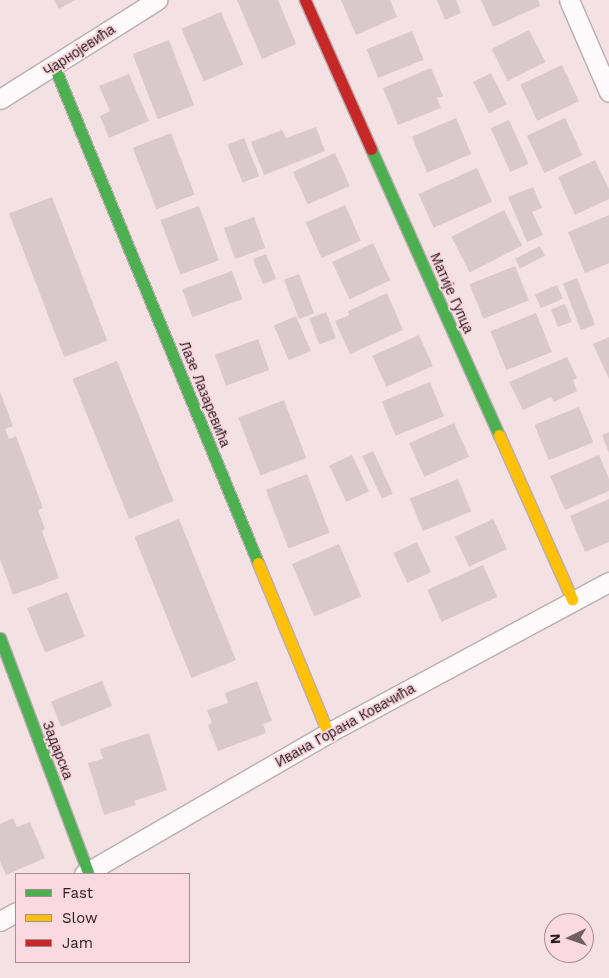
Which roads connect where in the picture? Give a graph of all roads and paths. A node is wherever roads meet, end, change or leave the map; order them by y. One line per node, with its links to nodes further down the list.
1 (157, 0): 4 (street, Чарнојевића)
2 (305, 0): 8 (street, Матије Гупца)
3 (569, 0): 5 (street)
4 (54, 66): 6 (street, Чарнојевића); 10 (street, Лазе Лазаревића)
5 (609, 92)
6 (0, 99)
7 (609, 582): 8 (street, Ивана Горана Ковачића)
8 (572, 599): 10 (street, Ивана Горана Ковачића)
9 (0, 638): 11 (street, Задарска)
10 (328, 733): 11 (street, Ивана Горана Ковачића)
11 (86, 873)
12 (15, 913): 13 (street)
13 (0, 921)

